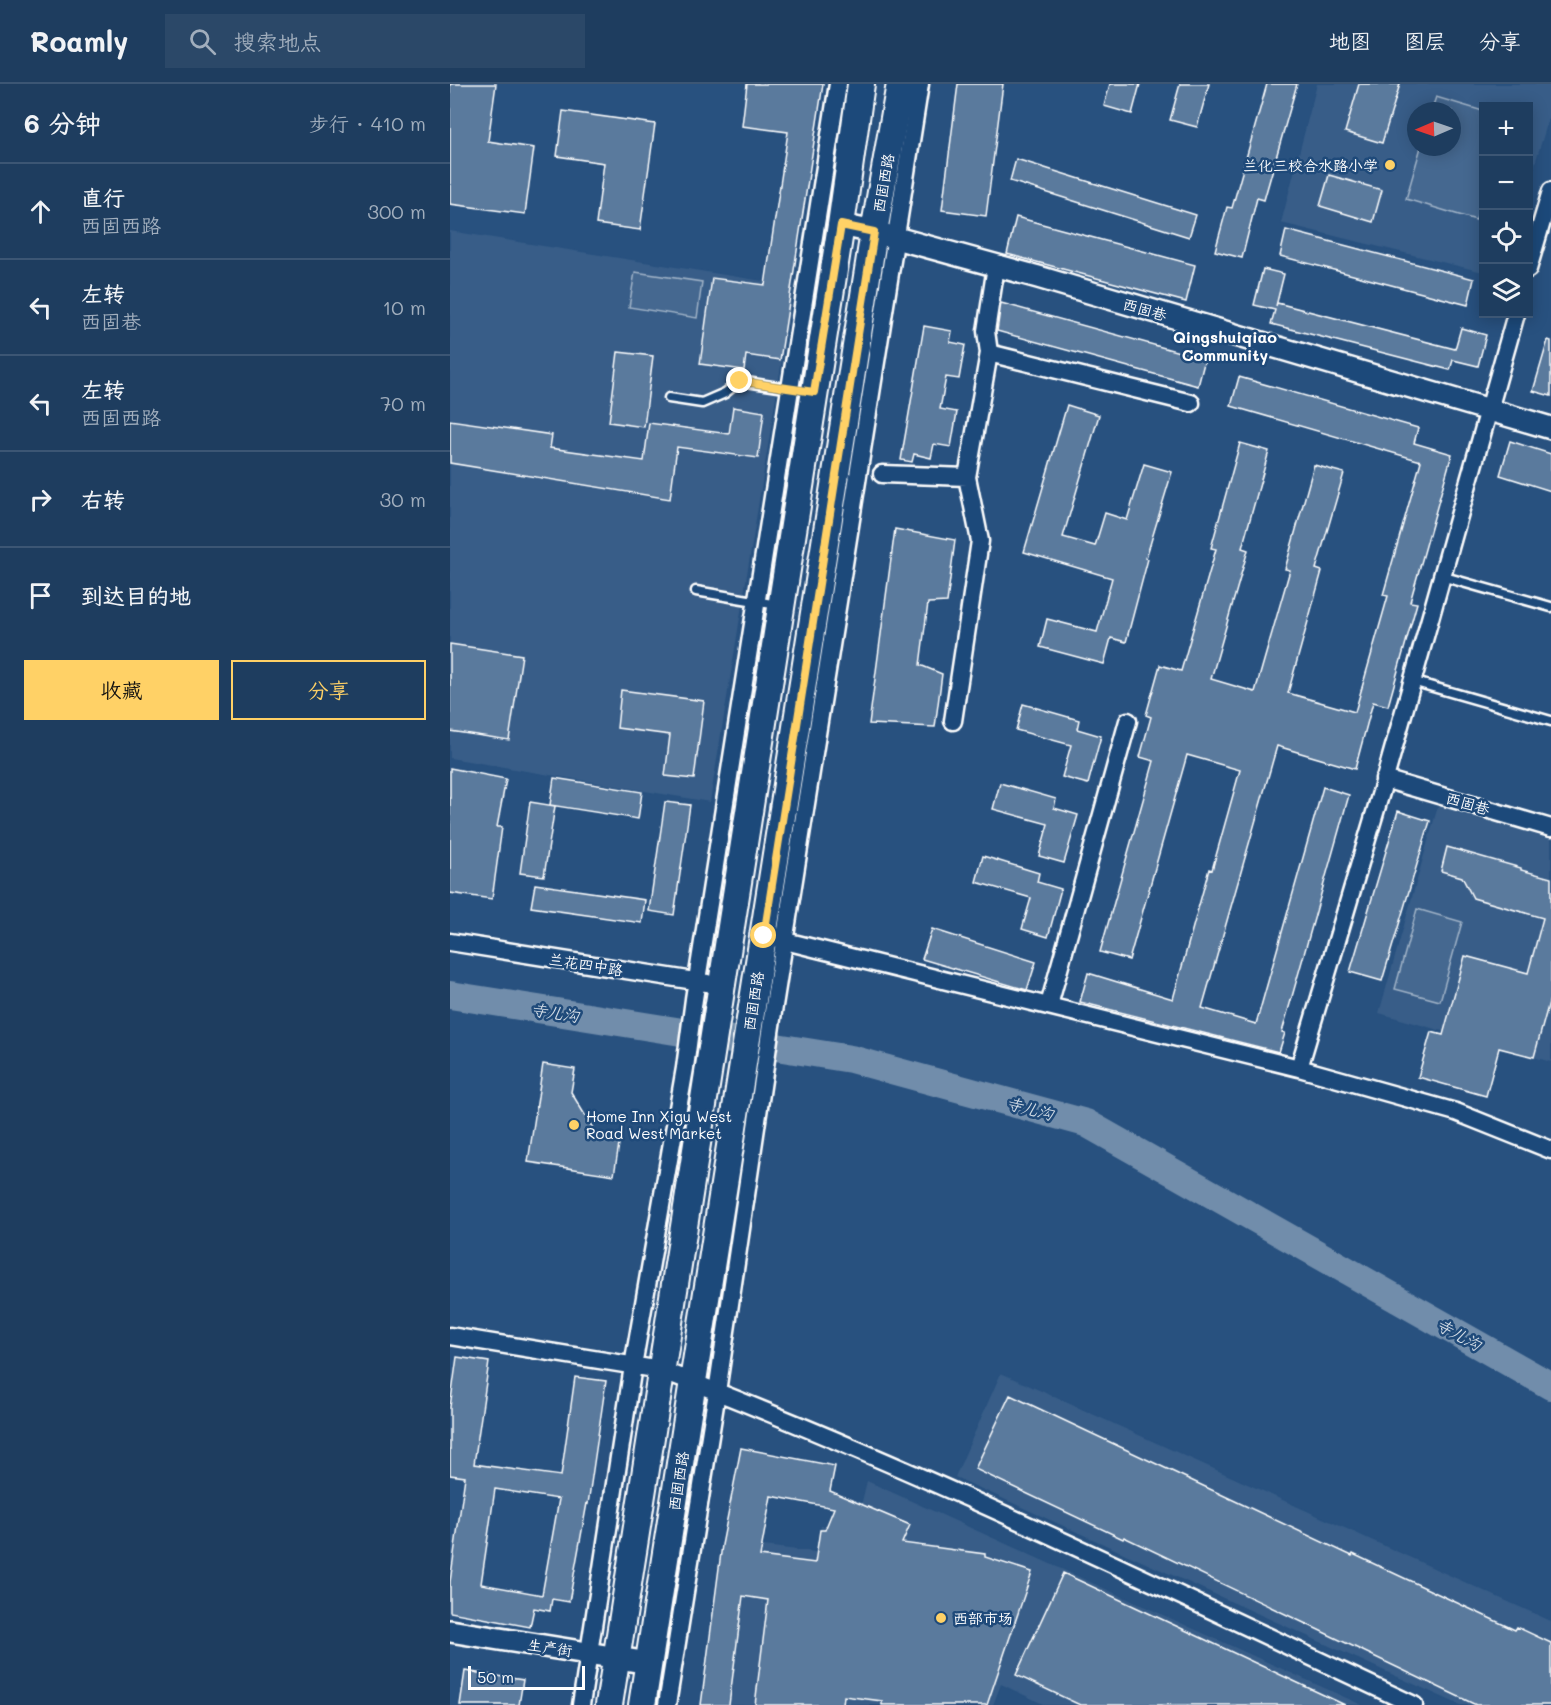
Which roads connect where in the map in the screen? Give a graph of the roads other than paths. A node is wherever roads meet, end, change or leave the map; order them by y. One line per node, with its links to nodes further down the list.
1 (838, 84): 12 (street)
2 (861, 84): 6 (main road)
3 (900, 84): 7 (main road, 西固西路)
4 (920, 84): 7 (street)
5 (1551, 191): 8 (street)
6 (841, 225): 7 (street, 西固巷); 12 (main road)
7 (885, 235): 9 (street, 西固巷); 29 (main road, 西固西路)
8 (1530, 264)
9 (996, 266): 11 (street); 15 (street, 西固巷)
10 (1515, 318): 15 (street)
11 (989, 353): 14 (street); 18 (street)
12 (802, 391): 13 (lane); 21 (main road)
13 (669, 398)
14 (1191, 403)
15 (1488, 410): 16 (street, 西固巷); 19 (street)
16 (1551, 428)
17 (882, 474): 18 (street)
18 (967, 477): 24 (street)
19 (1441, 576): 22 (lane); 23 (street)
20 (696, 591): 21 (lane)
21 (769, 604): 31 (main road)
22 (1551, 607)
23 (1412, 681): 26 (lane); 27 (street)
24 (953, 721)
25 (1128, 721): 32 (street)
26 (1551, 721)
27 (1384, 779): 28 (street, 西固巷); 33 (street)
28 (1551, 828)
29 (774, 938): 32 (street); 39 (main road, 西固西路)
30 (450, 942): 31 (street, 兰花四中路)
31 (708, 992): 34 (main road)
32 (1049, 1005): 33 (street)
33 (1299, 1068): 35 (street)
34 (696, 1070): 37 (street); 38 (main road)
35 (1551, 1150)
36 (450, 1336): 37 (street)
37 (633, 1366): 38 (street); 41 (street)
38 (661, 1370): 39 (street); 42 (main road)
39 (705, 1387): 43 (main road, 西固西路); 46 (street); 47 (street)
40 (450, 1632): 41 (street, 生产街)
41 (589, 1653): 42 (street, 生产街); 44 (street)
42 (616, 1658): 43 (street, 生产街); 45 (main road)
43 (649, 1663): 46 (main road, 西固西路)
44 (581, 1705)
45 (609, 1705)
46 (652, 1705)
47 (1414, 1705)

